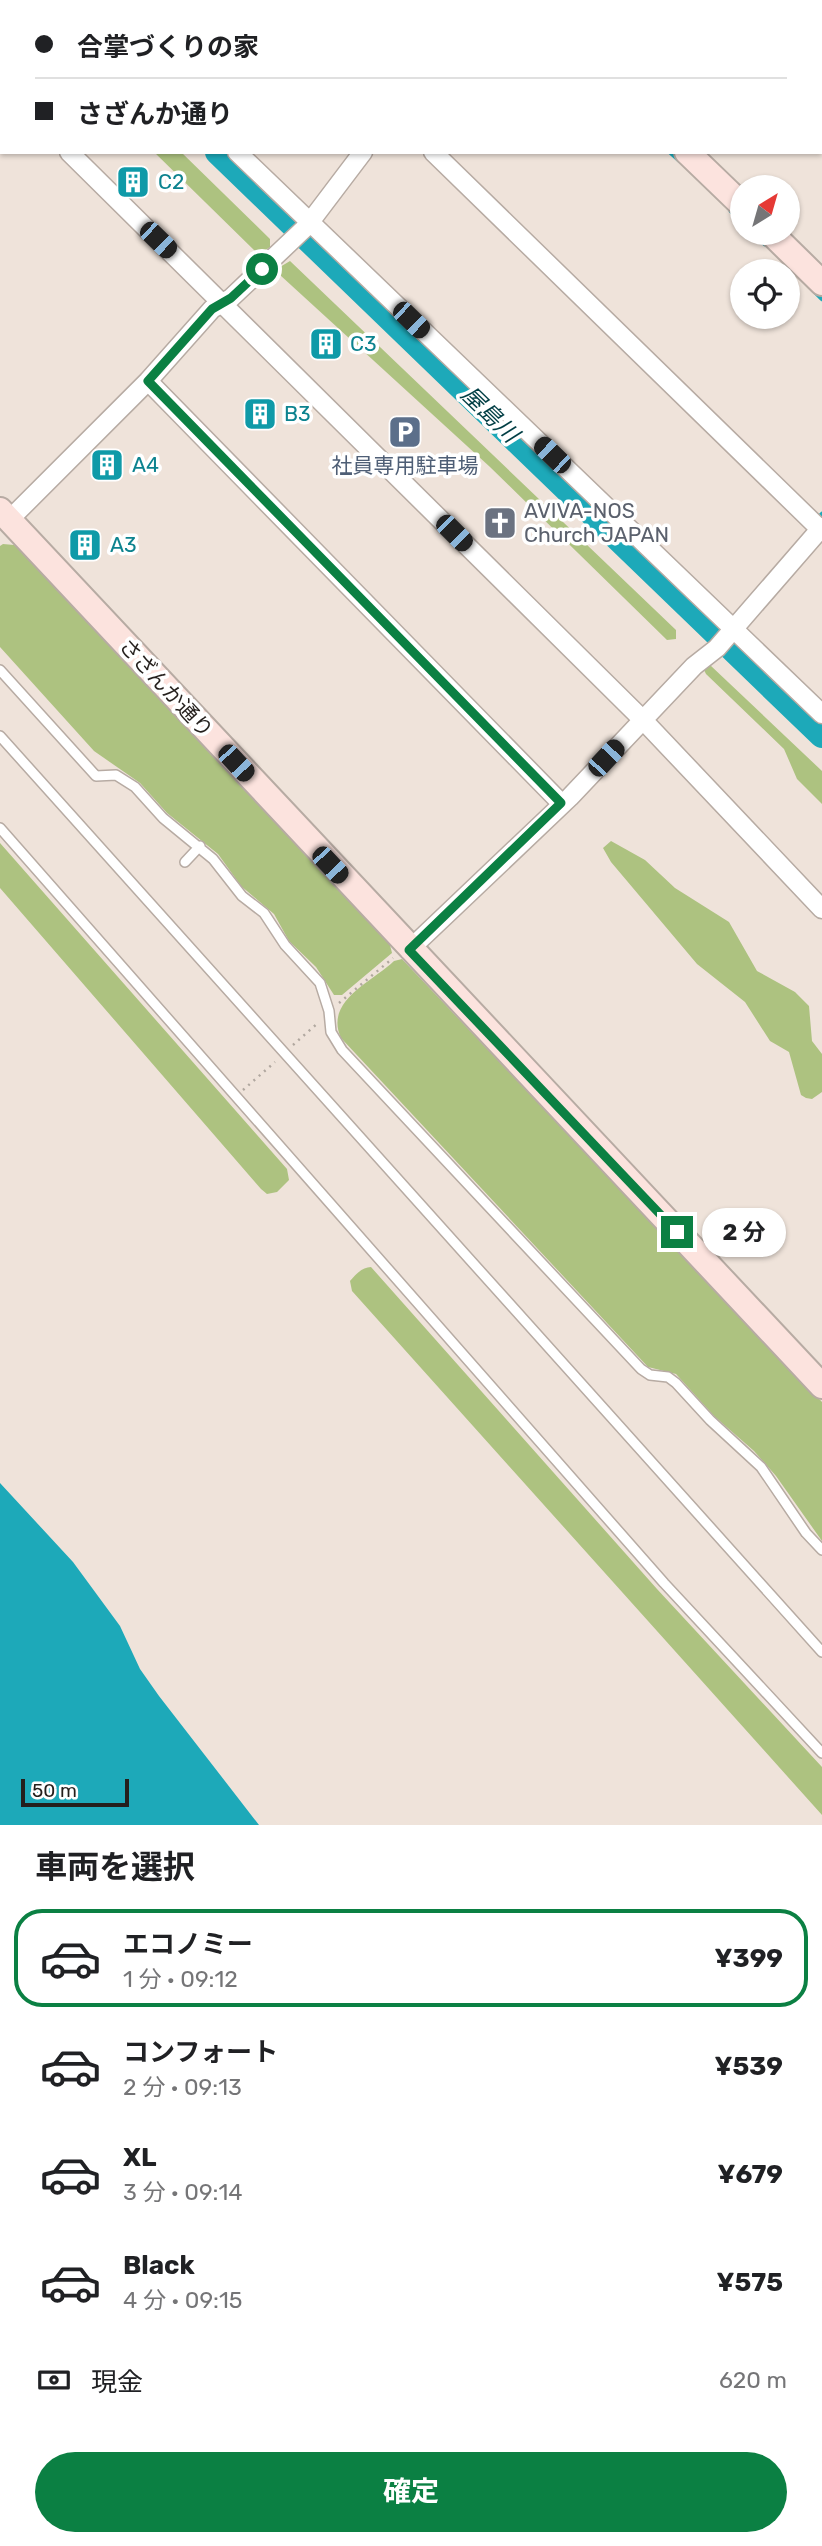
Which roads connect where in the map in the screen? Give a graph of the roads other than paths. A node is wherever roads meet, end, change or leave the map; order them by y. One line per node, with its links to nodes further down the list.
1 (71, 154): 10 (street)
2 (239, 154): 7 (street)
3 (362, 154): 7 (street)
4 (435, 154): 13 (street)
5 (689, 154): 6 (street)
6 (730, 193)
7 (309, 225): 10 (street); 14 (street)
8 (783, 245): 9 (street)
9 (822, 283)
10 (222, 303): 11 (street); 17 (street)
11 (148, 381): 12 (street); 21 (street)
12 (3, 519): 26 (street, さざんか通り)
13 (821, 529): 14 (street)
14 (732, 631): 16 (street); 17 (street)
15 (0, 670): 19 (lane)
16 (822, 714)
17 (643, 720): 21 (street); 25 (street)
18 (0, 736): 29 (lane)
19 (96, 776): 20 (lane); 23 (lane)
20 (105, 786)
21 (561, 803): 26 (street)
22 (0, 828): 30 (lane)
23 (200, 846): 24 (lane); 28 (lane)
24 (185, 862)
25 (822, 909)
26 (404, 951): 27 (street, さざんか通り)
27 (822, 1387)
28 (822, 1550)
29 (822, 1652)
30 (822, 1753)

